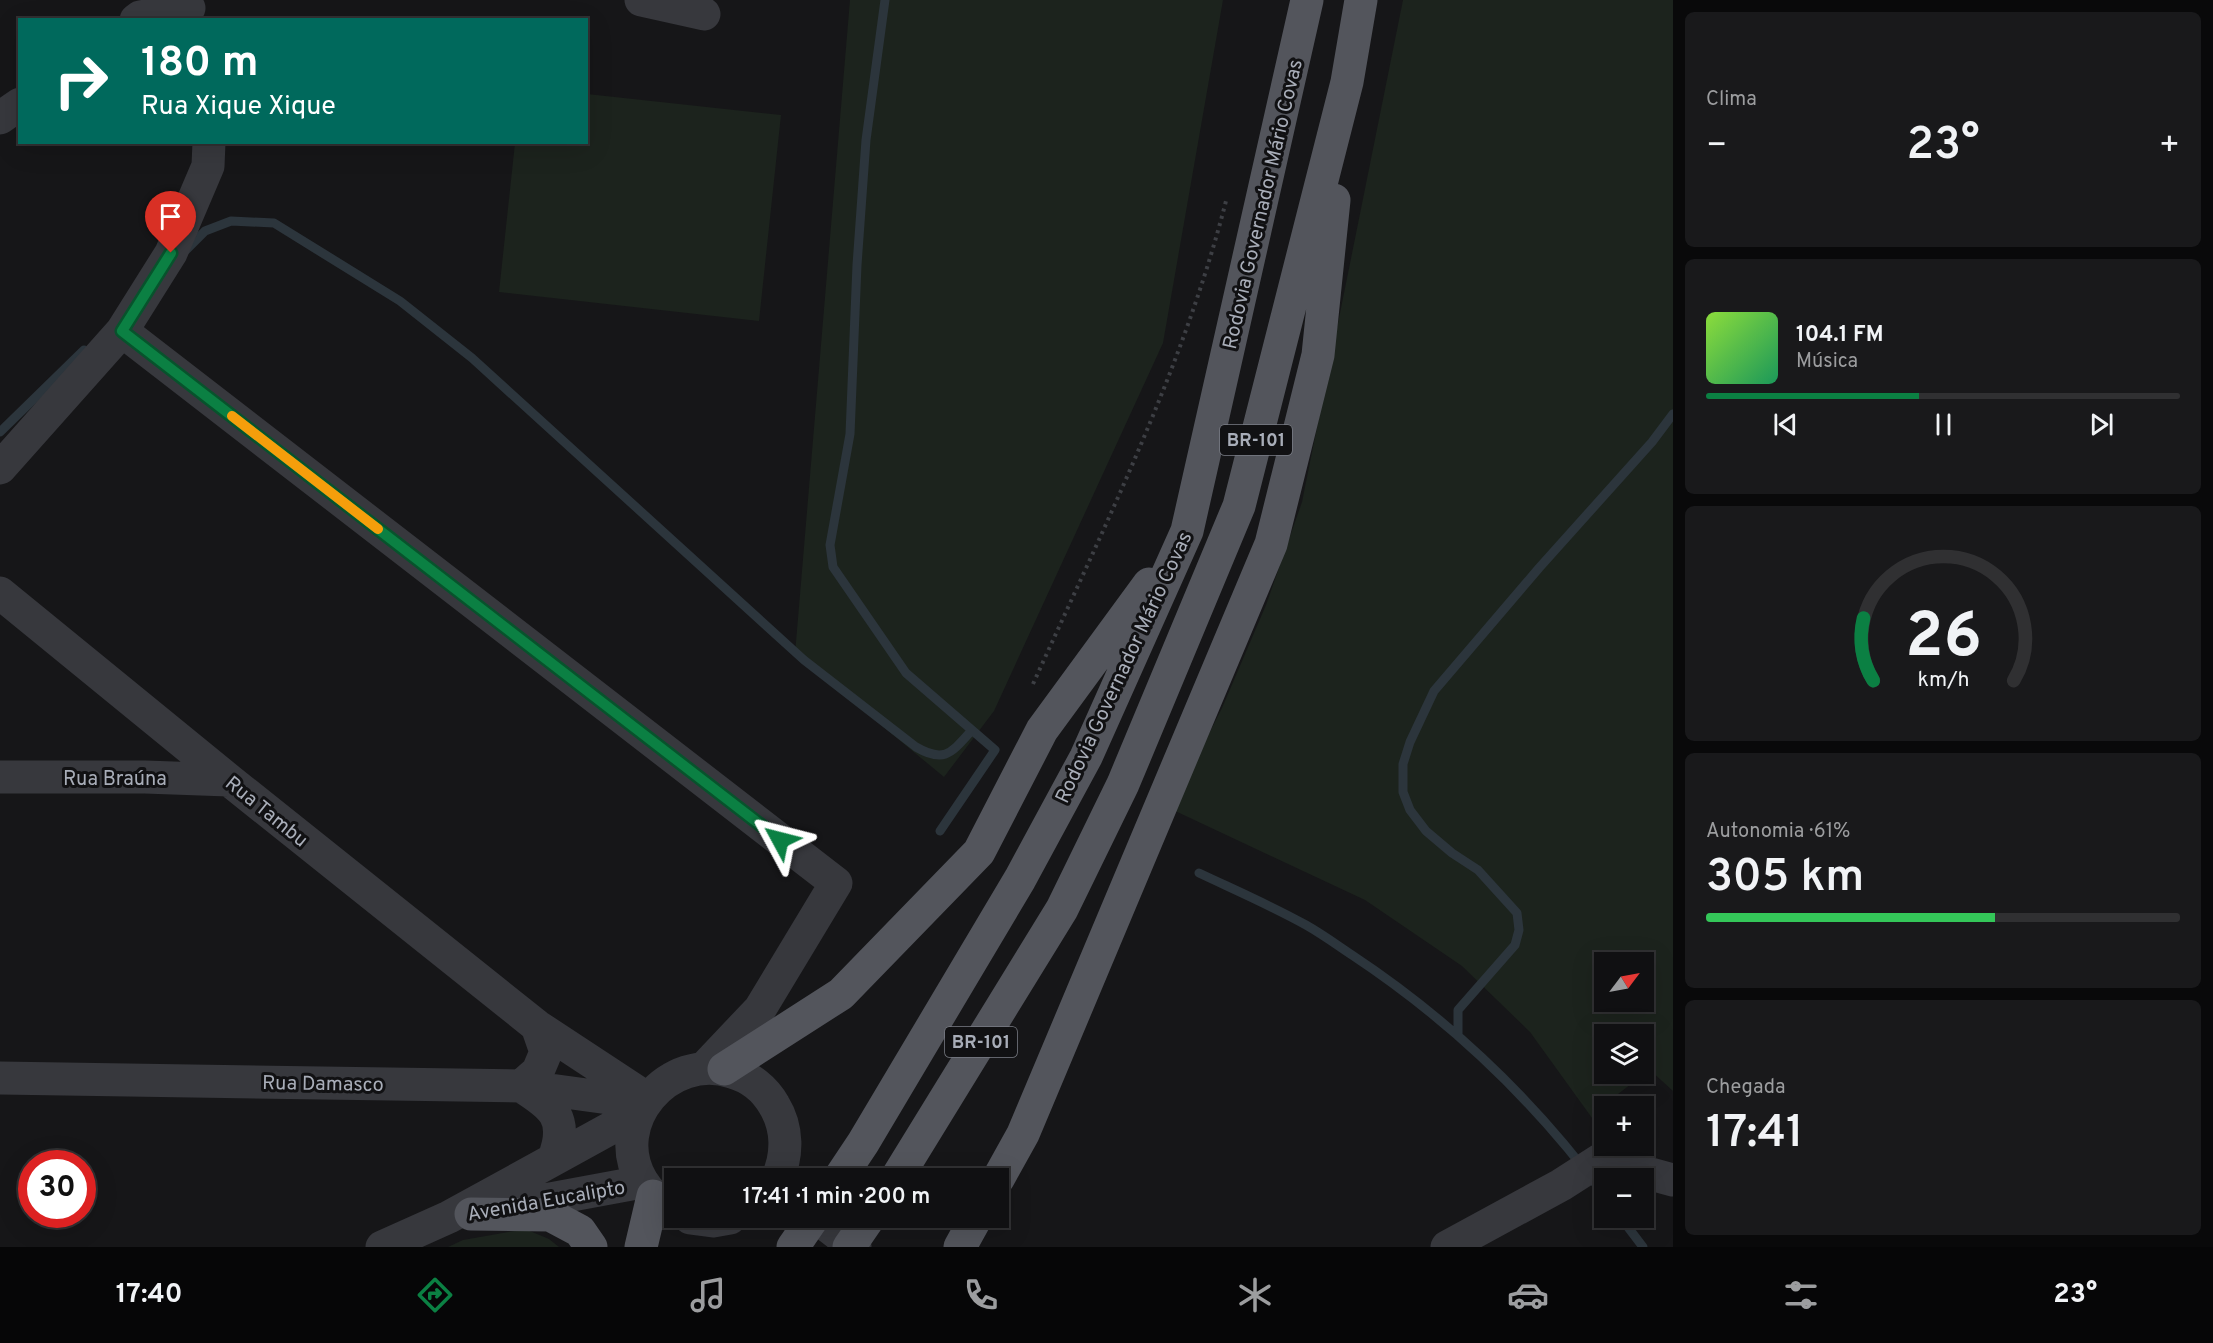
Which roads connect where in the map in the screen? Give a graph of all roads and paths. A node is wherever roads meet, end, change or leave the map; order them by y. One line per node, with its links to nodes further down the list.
1 (641, 0): 5 (street)
2 (1308, 0): 14 (main road, Rodovia Governador Mário Covas / BR-101)
3 (1361, 0): 7 (main road, Rodovia Governador Mário Covas / BR-101)
4 (191, 9): 6 (street)
5 (705, 14)
6 (139, 18)
7 (1347, 82): 29 (main road, Rodovia Governador Mário Covas / BR-101); 30 (main road)
8 (18, 105): 9 (street)
9 (0, 118)
10 (209, 144): 12 (street)
11 (1228, 191): 16 (path)
12 (122, 331): 13 (street); 22 (street)
13 (0, 468)
14 (1187, 531): 22 (main road); 28 (main road, Rodovia Governador Mário Covas / BR-101)
15 (0, 593): 17 (street, Rua Tambu)
16 (1029, 694)
17 (162, 725): 19 (street); 20 (street, Rua Tambu)
18 (0, 777): 19 (street, Rua Braúna)
19 (145, 777): 20 (street, Rua Braúna)
20 (229, 780): 21 (street, Rua Tambu)
21 (537, 1026): 24 (street); 25 (street, Rua Tambu)
22 (715, 1068): 25 (street, Avenida Eucalipto); 27 (street)
23 (0, 1078): 24 (street, Rua Damasco)
24 (521, 1086): 25 (street, Rua Damasco); 26 (street, Avenida Eucalipto)
25 (644, 1105): 26 (street, Avenida Eucalipto); 32 (street)
26 (554, 1158): 33 (street, Avenida Eucalipto)
27 (782, 1168)
28 (846, 1168)
29 (904, 1168)
30 (1004, 1168)
31 (1673, 1180): 43 (street)
32 (657, 1197): 33 (street, Avenida Eucalipto); 39 (main road)
33 (460, 1215): 37 (street, Avenida Eucalipto); 38 (main road)
34 (862, 1228): 40 (main road, bridge)
35 (970, 1228): 42 (main road)
36 (805, 1231): 41 (street)
37 (382, 1247)
38 (591, 1247)
39 (641, 1247)
40 (849, 1247)
41 (855, 1247)
42 (960, 1247)
43 (1447, 1247)

